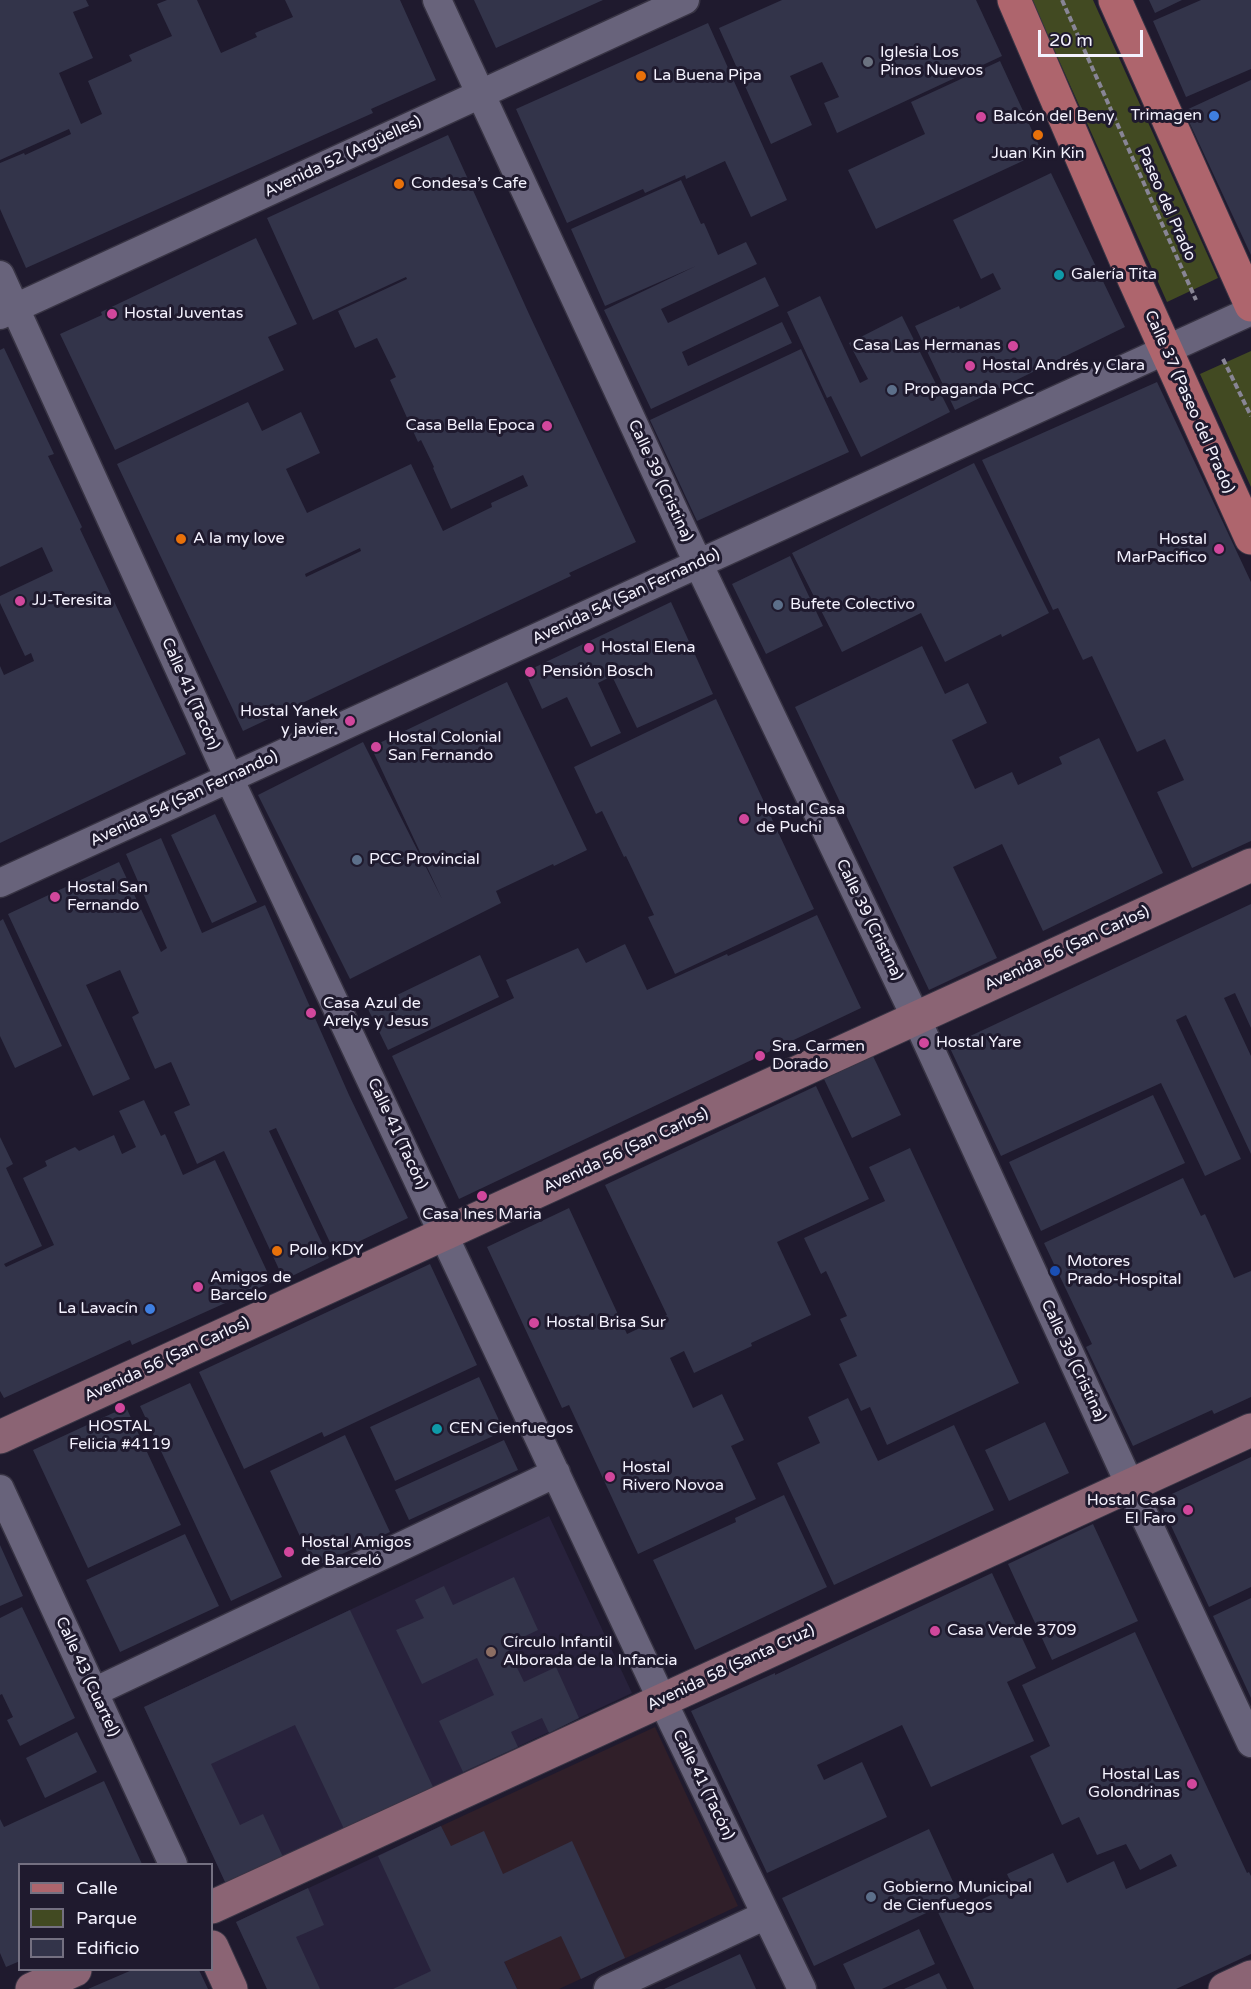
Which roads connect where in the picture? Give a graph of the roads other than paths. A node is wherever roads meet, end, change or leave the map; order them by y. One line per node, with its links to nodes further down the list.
1 (437, 0): 5 (street, Calle 39 (Cristina))
2 (685, 0): 5 (street, Avenida 52 (Argüelles))
3 (1014, 0): 10 (main road, Calle 37 (Paseo del Prado))
4 (1115, 0): 7 (main road)
5 (480, 94): 9 (street, Avenida 52 (Argüelles)); 12 (street, Calle 39 (Cristina))
6 (0, 275): 9 (street, Calle 41 (Tacón))
7 (1251, 305)
8 (1251, 310): 10 (street, Avenida 54 (San Fernando))
9 (7, 311): 13 (street, Calle 41 (Tacón))
10 (1165, 350): 11 (main road, Calle 37 (Paseo del Prado)); 12 (street, Avenida 54 (San Fernando))
11 (1251, 538)
12 (698, 563): 13 (street, Avenida 54 (San Fernando)); 16 (street, Calle 39 (Cristina))
13 (229, 778): 15 (street, Avenida 54 (San Fernando)); 17 (street, Calle 41 (Tacón))
14 (1251, 864): 16 (main road, Avenida 56 (San Carlos))
15 (0, 883)
16 (916, 1018): 17 (main road, Avenida 56 (San Carlos)); 21 (street, Calle 39 (Cristina))
17 (444, 1234): 19 (main road, Avenida 56 (San Carlos)); 20 (street, Calle 41 (Tacón))
18 (1251, 1430): 21 (main road, Avenida 58 (Santa Cruz))
19 (0, 1437)
20 (556, 1473): 23 (street); 24 (street, Calle 41 (Tacón))
21 (1130, 1485): 24 (main road, Avenida 58 (Santa Cruz)); 25 (street, Calle 39 (Cristina))
22 (0, 1489): 23 (street, Calle 43 (Cuartel))
23 (94, 1692): 26 (street, Calle 43 (Cuartel))
24 (662, 1700): 27 (main road, Avenida 58 (Santa Cruz)); 28 (street, Calle 41 (Tacón))
25 (1251, 1743)
26 (173, 1863)
27 (213, 1907)
28 (766, 1915): 34 (street); 35 (street, Calle 41 (Tacón))
29 (213, 1949): 33 (main road)
30 (73, 1971): 32 (main road)
31 (1251, 1977): 36 (main road)
32 (32, 1989)
33 (231, 1989)
34 (608, 1989)
35 (802, 1989)
36 (1225, 1989)

